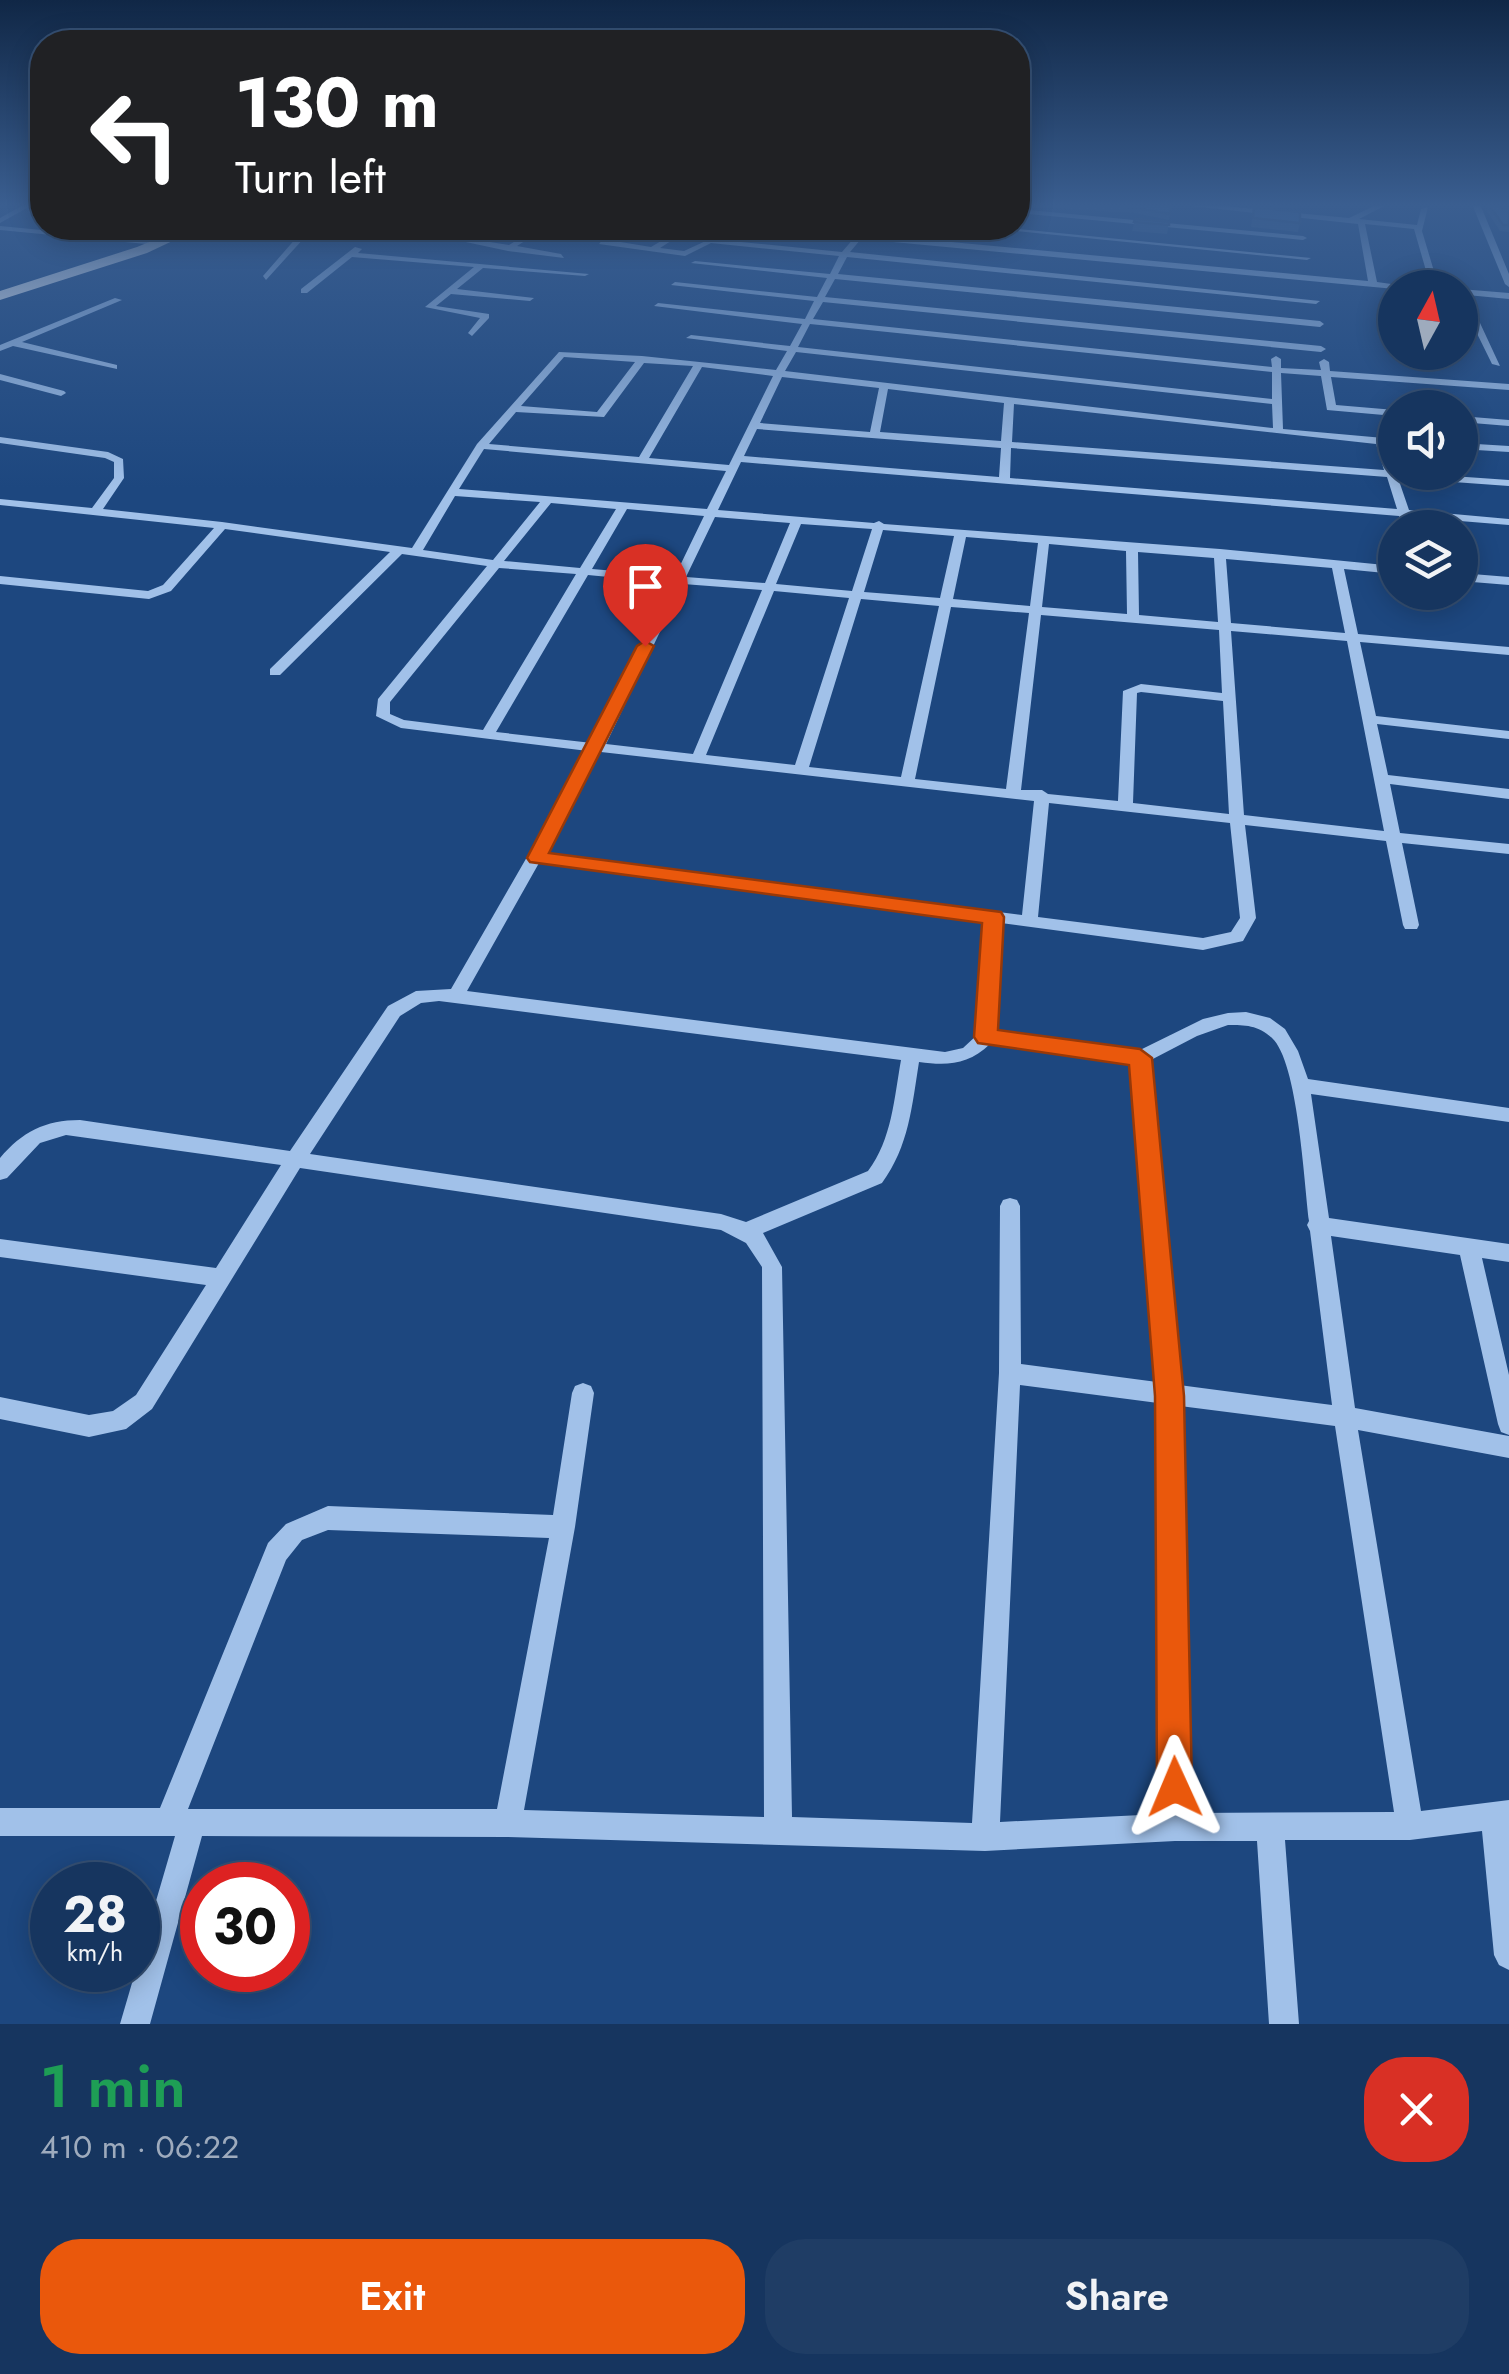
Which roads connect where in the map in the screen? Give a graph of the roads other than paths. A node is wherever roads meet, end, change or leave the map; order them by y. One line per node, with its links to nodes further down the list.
1 (439, 298): 17 (street)
2 (817, 298): 7 (street)
3 (958, 298): 12 (street)
4 (1057, 298): 10 (street)
5 (1113, 298): 10 (street)
6 (1289, 298): 9 (street)
7 (823, 299): 12 (street); 13 (street)
8 (118, 300): 20 (street)
9 (1316, 301): 14 (street)
10 (1112, 304): 14 (street); 16 (street)
11 (658, 306): 13 (street)
12 (952, 312): 16 (street); 18 (street)
13 (809, 322): 18 (street); 23 (street)
14 (1320, 324): 24 (street)
15 (1478, 326): 29 (street)
16 (1109, 328): 21 (street); 25 (street)
17 (472, 333)
18 (941, 336): 25 (street); 27 (street)
19 (691, 338): 23 (street)
20 (12, 343): 22 (street); 30 (street)
21 (1276, 344): 24 (street); 31 (street)
22 (0, 348)
23 (795, 348): 27 (street); 33 (street)
24 (1322, 349): 32 (street)
25 (1106, 353): 31 (street); 35 (street)
26 (642, 359): 28 (street); 45 (street); 45 (street)
27 (930, 363): 35 (street); 39 (street)
28 (699, 364): 33 (street); 60 (street)
29 (1497, 364)
30 (114, 367)
31 (1276, 370): 32 (street); 43 (street)
32 (1327, 373): 38 (street); 44 (street)
33 (780, 374): 37 (street); 50 (street)
34 (0, 378): 36 (street)
35 (1097, 382): 43 (street); 46 (street)
36 (20, 383): 40 (street); 41 (street)
37 (884, 387): 39 (street); 52 (street)
38 (1509, 387)
39 (917, 390): 42 (street)
40 (0, 391)
41 (61, 393)
42 (1009, 402): 46 (street); 56 (street)
43 (1277, 402): 51 (street)
44 (1331, 408): 47 (street); 53 (street)
45 (514, 410): 57 (street)
46 (1094, 412): 51 (street)
47 (1378, 412)
48 (1478, 420): 49 (street)
49 (1509, 423)
50 (756, 426): 52 (street); 61 (street)
51 (1278, 432): 53 (street)
52 (874, 435): 56 (street)
53 (1332, 438): 55 (street)
54 (0, 440): 70 (street)
55 (1378, 441)
56 (1006, 445): 62 (street); 63 (street)
57 (481, 446): 60 (street); 66 (street)
58 (1478, 447): 59 (street)
59 (1509, 449)
60 (642, 461): 61 (street)
61 (736, 464): 63 (street); 71 (street)
62 (1378, 474)
63 (1004, 481): 72 (street)
64 (1478, 481): 65 (street)
65 (1509, 483)
66 (452, 492): 67 (street); 82 (street)
67 (546, 501): 69 (street); 84 (street)
68 (0, 502): 70 (street)
69 (623, 506): 71 (street); 87 (street)
70 (95, 512): 77 (street)
71 (710, 512): 73 (street); 90 (street)
72 (1378, 512)
73 (798, 518): 76 (street); 92 (street)
74 (1478, 520): 75 (street)
75 (1509, 522)
76 (879, 524): 78 (street); 93 (street)
77 (222, 525): 81 (street); 89 (street)
78 (961, 532): 79 (street); 94 (street)
79 (1044, 540): 80 (street); 95 (street)
80 (1132, 546): 83 (street); 96 (street)
81 (400, 548): 82 (street); 100 (street)
82 (416, 551): 84 (street)
83 (1220, 553): 85 (street); 97 (street)
84 (497, 564): 87 (street); 103 (street)
85 (1337, 565): 86 (street); 98 (street)
86 (1378, 569)
87 (584, 571): 90 (street); 103 (street)
88 (1478, 578): 91 (street)
89 (0, 580)
90 (678, 580): 92 (street); 105 (street)
91 (1509, 581)
92 (769, 588): 93 (street); 106 (street)
93 (856, 597): 94 (street); 107 (street)
94 (946, 604): 95 (street); 109 (street)
95 (1038, 613): 96 (street); 110 (street)
96 (1133, 620): 97 (street)
97 (1227, 629): 98 (street); 101 (street)
98 (1352, 640): 99 (street); 102 (street)
99 (1509, 651)
100 (275, 672)
101 (1230, 698): 113 (street); 114 (street)
102 (1369, 719): 104 (street); 108 (street)
103 (488, 735): 105 (street)
104 (1509, 735)
105 (597, 747): 106 (street); 117 (street)
106 (698, 758): 107 (street)
107 (801, 769): 109 (street)
108 (1382, 779): 111 (street); 115 (street)
109 (907, 781): 110 (street)
110 (1013, 792): 112 (street)
111 (1509, 794)
112 (1042, 795): 113 (street); 119 (street)
113 (1126, 804): 114 (street)
114 (1237, 817): 115 (street); 119 (street)
115 (1393, 837): 116 (street); 120 (street)
116 (1509, 849)
117 (537, 858): 118 (street); 121 (street)
118 (993, 917): 119 (street); 122 (street)
119 (1028, 922)
120 (1411, 925)
121 (456, 996): 123 (street); 127 (street)
122 (986, 1037): 123 (street); 124 (street)
123 (911, 1055): 131 (street)
124 (1140, 1058): 125 (street); 138 (street)
125 (1302, 1086): 126 (street); 130 (street)
126 (1509, 1116)
127 (295, 1160): 128 (street); 131 (street); 135 (street)
128 (0, 1172)
129 (1010, 1206): 136 (street)
130 (1318, 1225): 133 (street); 140 (street)
131 (748, 1230): 150 (street)
132 (0, 1248): 135 (street)
133 (1470, 1248): 134 (street); 141 (street)
134 (1509, 1253)
135 (223, 1278): 139 (street)
136 (1010, 1373): 138 (street); 152 (street)
137 (583, 1392): 143 (street)
138 (1170, 1396): 140 (street); 148 (street)
139 (0, 1408)
140 (1345, 1417): 142 (street); 149 (street)
141 (1509, 1424)
142 (1509, 1448)
143 (563, 1527): 146 (street); 147 (street)
144 (1502, 1814): 149 (street); 153 (street)
145 (0, 1822): 147 (street)
146 (508, 1822): 147 (street); 150 (street)
147 (180, 1824): 154 (street)
148 (1175, 1826): 151 (street); 152 (street)
149 (1410, 1826): 151 (street)
150 (778, 1828): 152 (street)
151 (1270, 1828): 155 (street)
152 (985, 1837)
153 (1509, 1956)
154 (135, 2024)
155 (1284, 2024)

